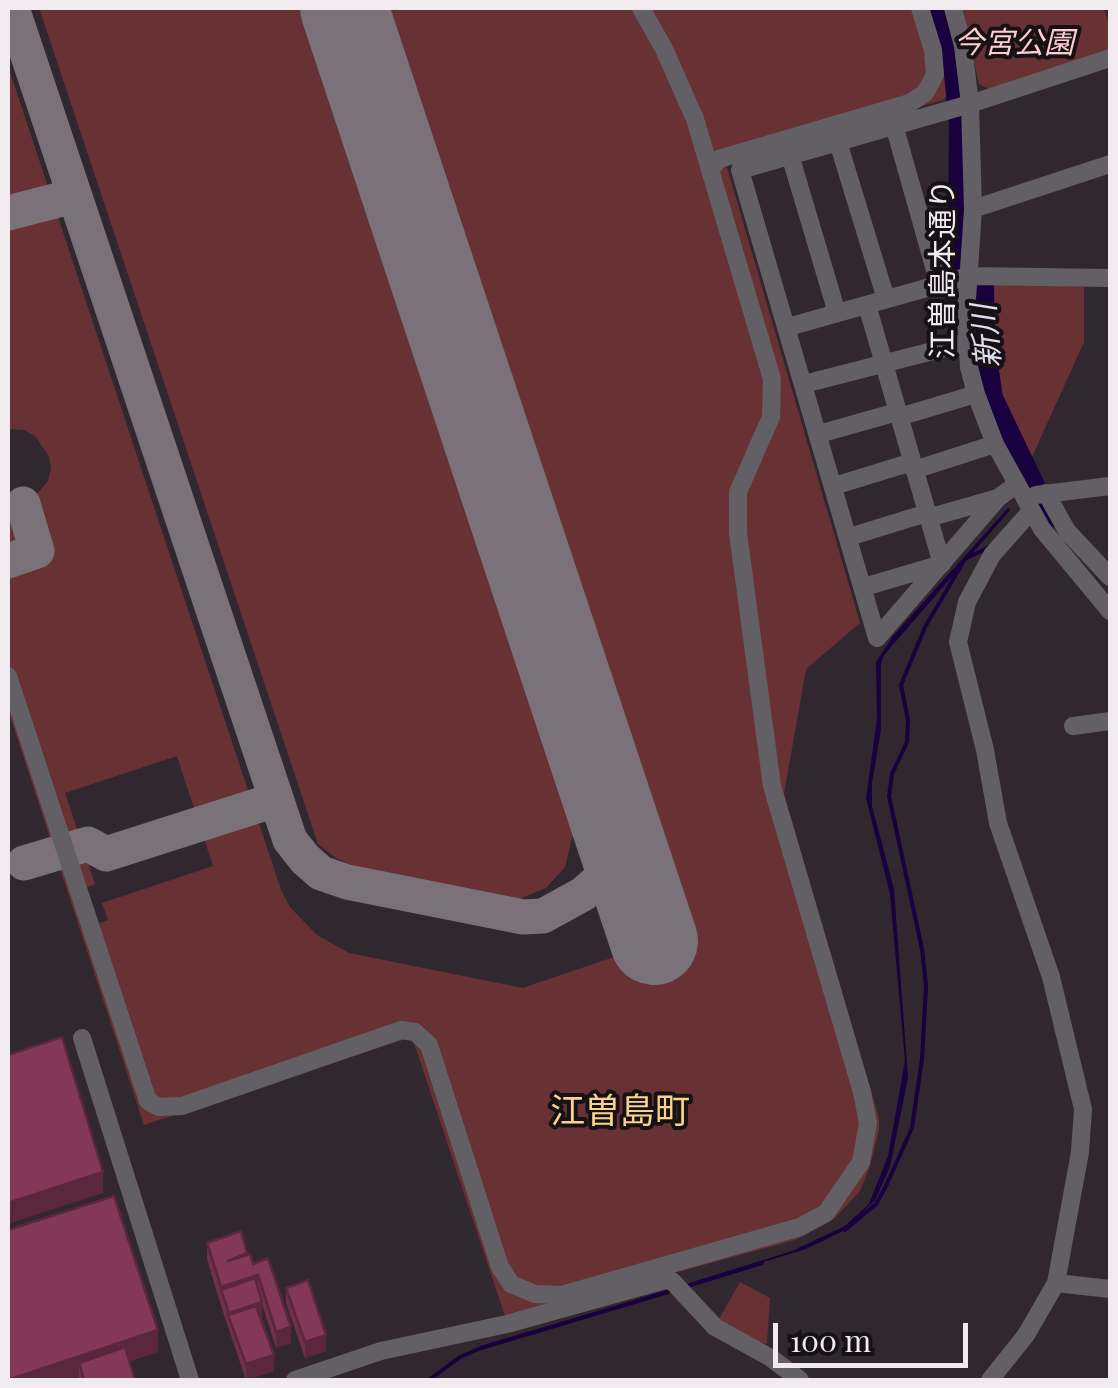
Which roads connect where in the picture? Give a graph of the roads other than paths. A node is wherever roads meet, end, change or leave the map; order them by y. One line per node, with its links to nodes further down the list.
1 (641, 8): 10 (street)
2 (920, 8): 10 (street)
3 (952, 8): 5 (street, 江曽島本通り)
4 (1110, 58): 5 (street)
5 (970, 104): 6 (street); 11 (street, 江曽島本通り)
6 (894, 125): 7 (street); 14 (street)
7 (838, 142): 8 (street); 15 (street)
8 (790, 155): 17 (street); 18 (street)
9 (1110, 164): 11 (street)
10 (710, 170): 38 (street)
11 (972, 209): 12 (street, 江曽島本通り)
12 (969, 276): 13 (street); 14 (street); 19 (street, 江曽島本通り)
13 (1110, 278)
14 (939, 284): 15 (street)
15 (886, 300): 16 (street)
16 (866, 305): 17 (street); 20 (street)
17 (837, 313): 18 (street)
18 (788, 327): 21 (street)
19 (968, 342): 20 (street); 22 (street, 江曽島本通り)
20 (883, 362): 21 (street); 23 (street)
21 (804, 384): 24 (street)
22 (976, 394): 23 (street); 25 (street, 江曽島本通り)
23 (898, 414): 24 (street); 26 (street)
24 (819, 434): 27 (street)
25 (995, 444): 26 (street); 30 (street, 江曽島本通り)
26 (913, 466): 27 (street); 32 (street)
27 (834, 486): 33 (street)
28 (1110, 486): 29 (street)
29 (1046, 493): 30 (street); 35 (street)
30 (1024, 497): 31 (street); 37 (street, 江曽島本通り); 42 (street)
31 (998, 498): 32 (street); 34 (street)
32 (928, 516): 33 (street); 34 (street)
33 (849, 536): 36 (street)
34 (942, 564): 36 (street); 36 (street)
35 (1110, 578)
36 (864, 587)
37 (1110, 611)
38 (8, 676)
39 (1110, 720): 40 (street)
40 (1073, 726)
41 (82, 1038): 44 (street)
42 (1056, 1283): 43 (street); 47 (street)
43 (1110, 1289)
44 (190, 1380)
45 (296, 1380): 46 (street)
46 (800, 1380)
47 (990, 1380)

